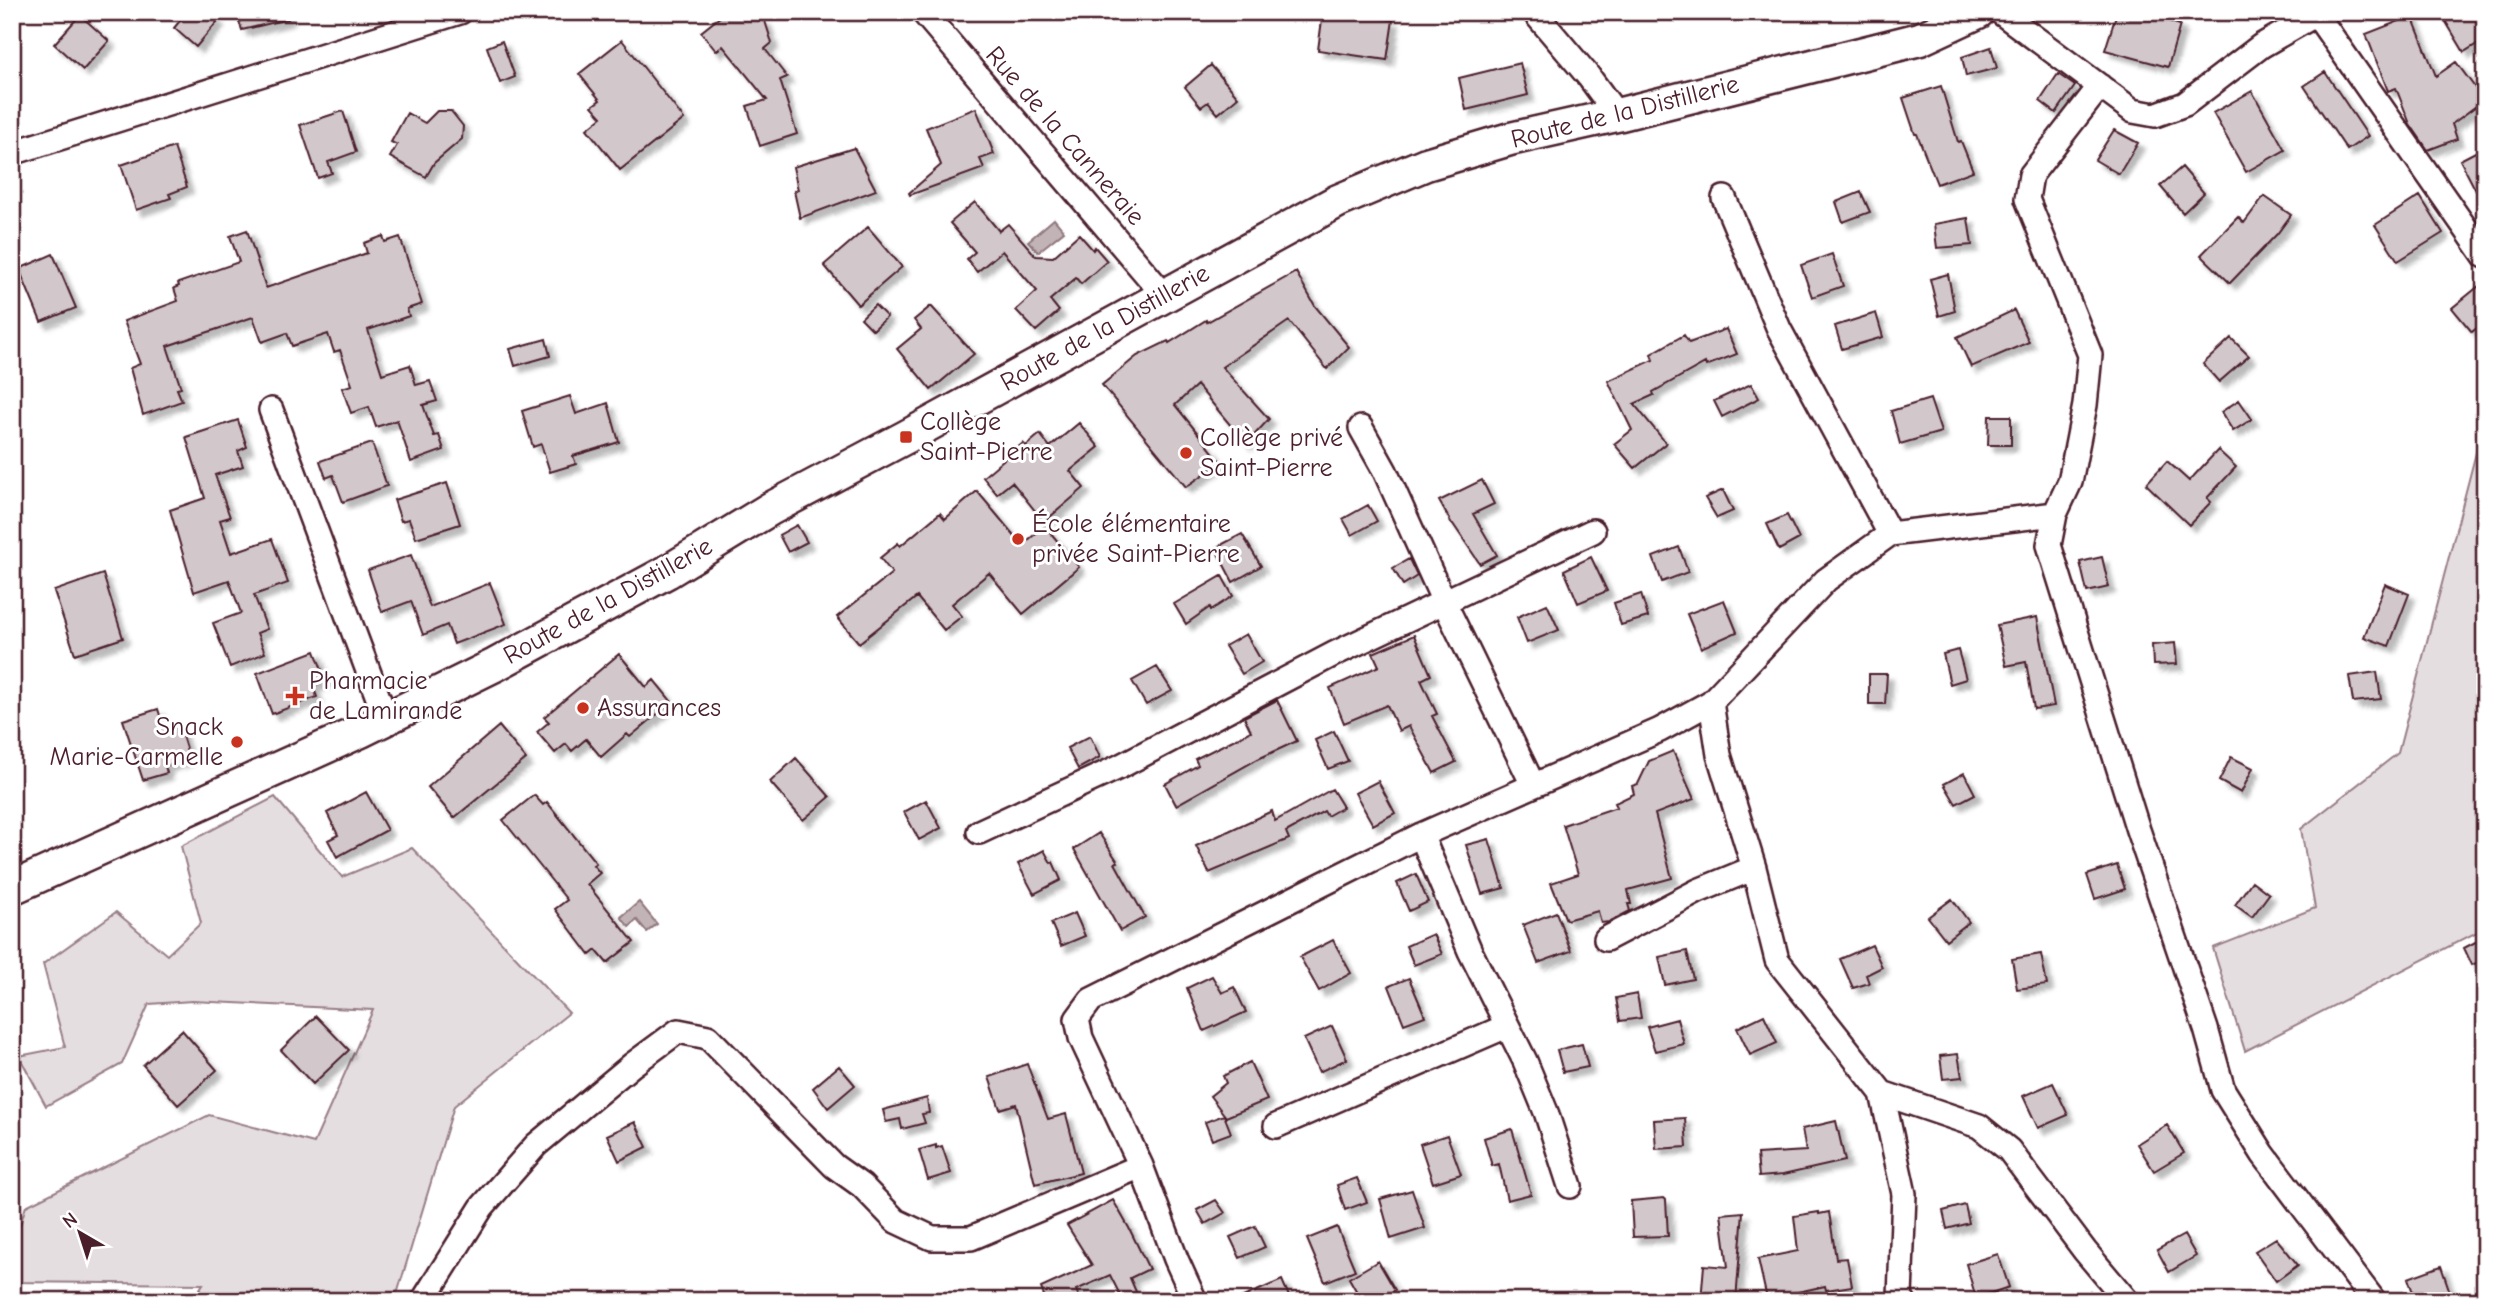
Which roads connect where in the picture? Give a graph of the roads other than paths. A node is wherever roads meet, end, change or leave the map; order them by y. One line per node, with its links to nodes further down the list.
1 (460, 12): 9 (street)
2 (923, 12): 12 (street, Rue de la Canneraie)
3 (1534, 12): 8 (street)
4 (1978, 12): 8 (street, Route de la Distillerie)
5 (2000, 12): 7 (street)
6 (2318, 13): 7 (street); 11 (street)
7 (2100, 86): 15 (street)
8 (1617, 115): 12 (street, Route de la Distillerie)
9 (12, 153)
10 (1724, 198): 17 (street)
11 (2485, 256)
12 (1164, 295): 20 (street, Route de la Distillerie)
13 (271, 410): 20 (street)
14 (1361, 428): 18 (street)
15 (2055, 514): 17 (street); 36 (street)
16 (1593, 531): 18 (street)
17 (1890, 534): 19 (street)
18 (1444, 602): 21 (street); 22 (street)
19 (1711, 702): 21 (street); 24 (street)
20 (386, 719): 25 (street, Route de la Distillerie)
21 (1533, 785): 23 (street)
22 (979, 832)
23 (1421, 835): 27 (street); 30 (street)
24 (1755, 868): 26 (street); 28 (street)
25 (12, 888)
26 (1606, 939)
27 (1507, 1026): 29 (street); 31 (street)
28 (1882, 1093): 32 (street); 35 (street)
29 (1276, 1126)
30 (1141, 1166): 33 (street); 34 (street)
31 (1570, 1186)
32 (1898, 1300)
33 (424, 1301)
34 (1195, 1301)
35 (2127, 1301)
36 (2374, 1301)

